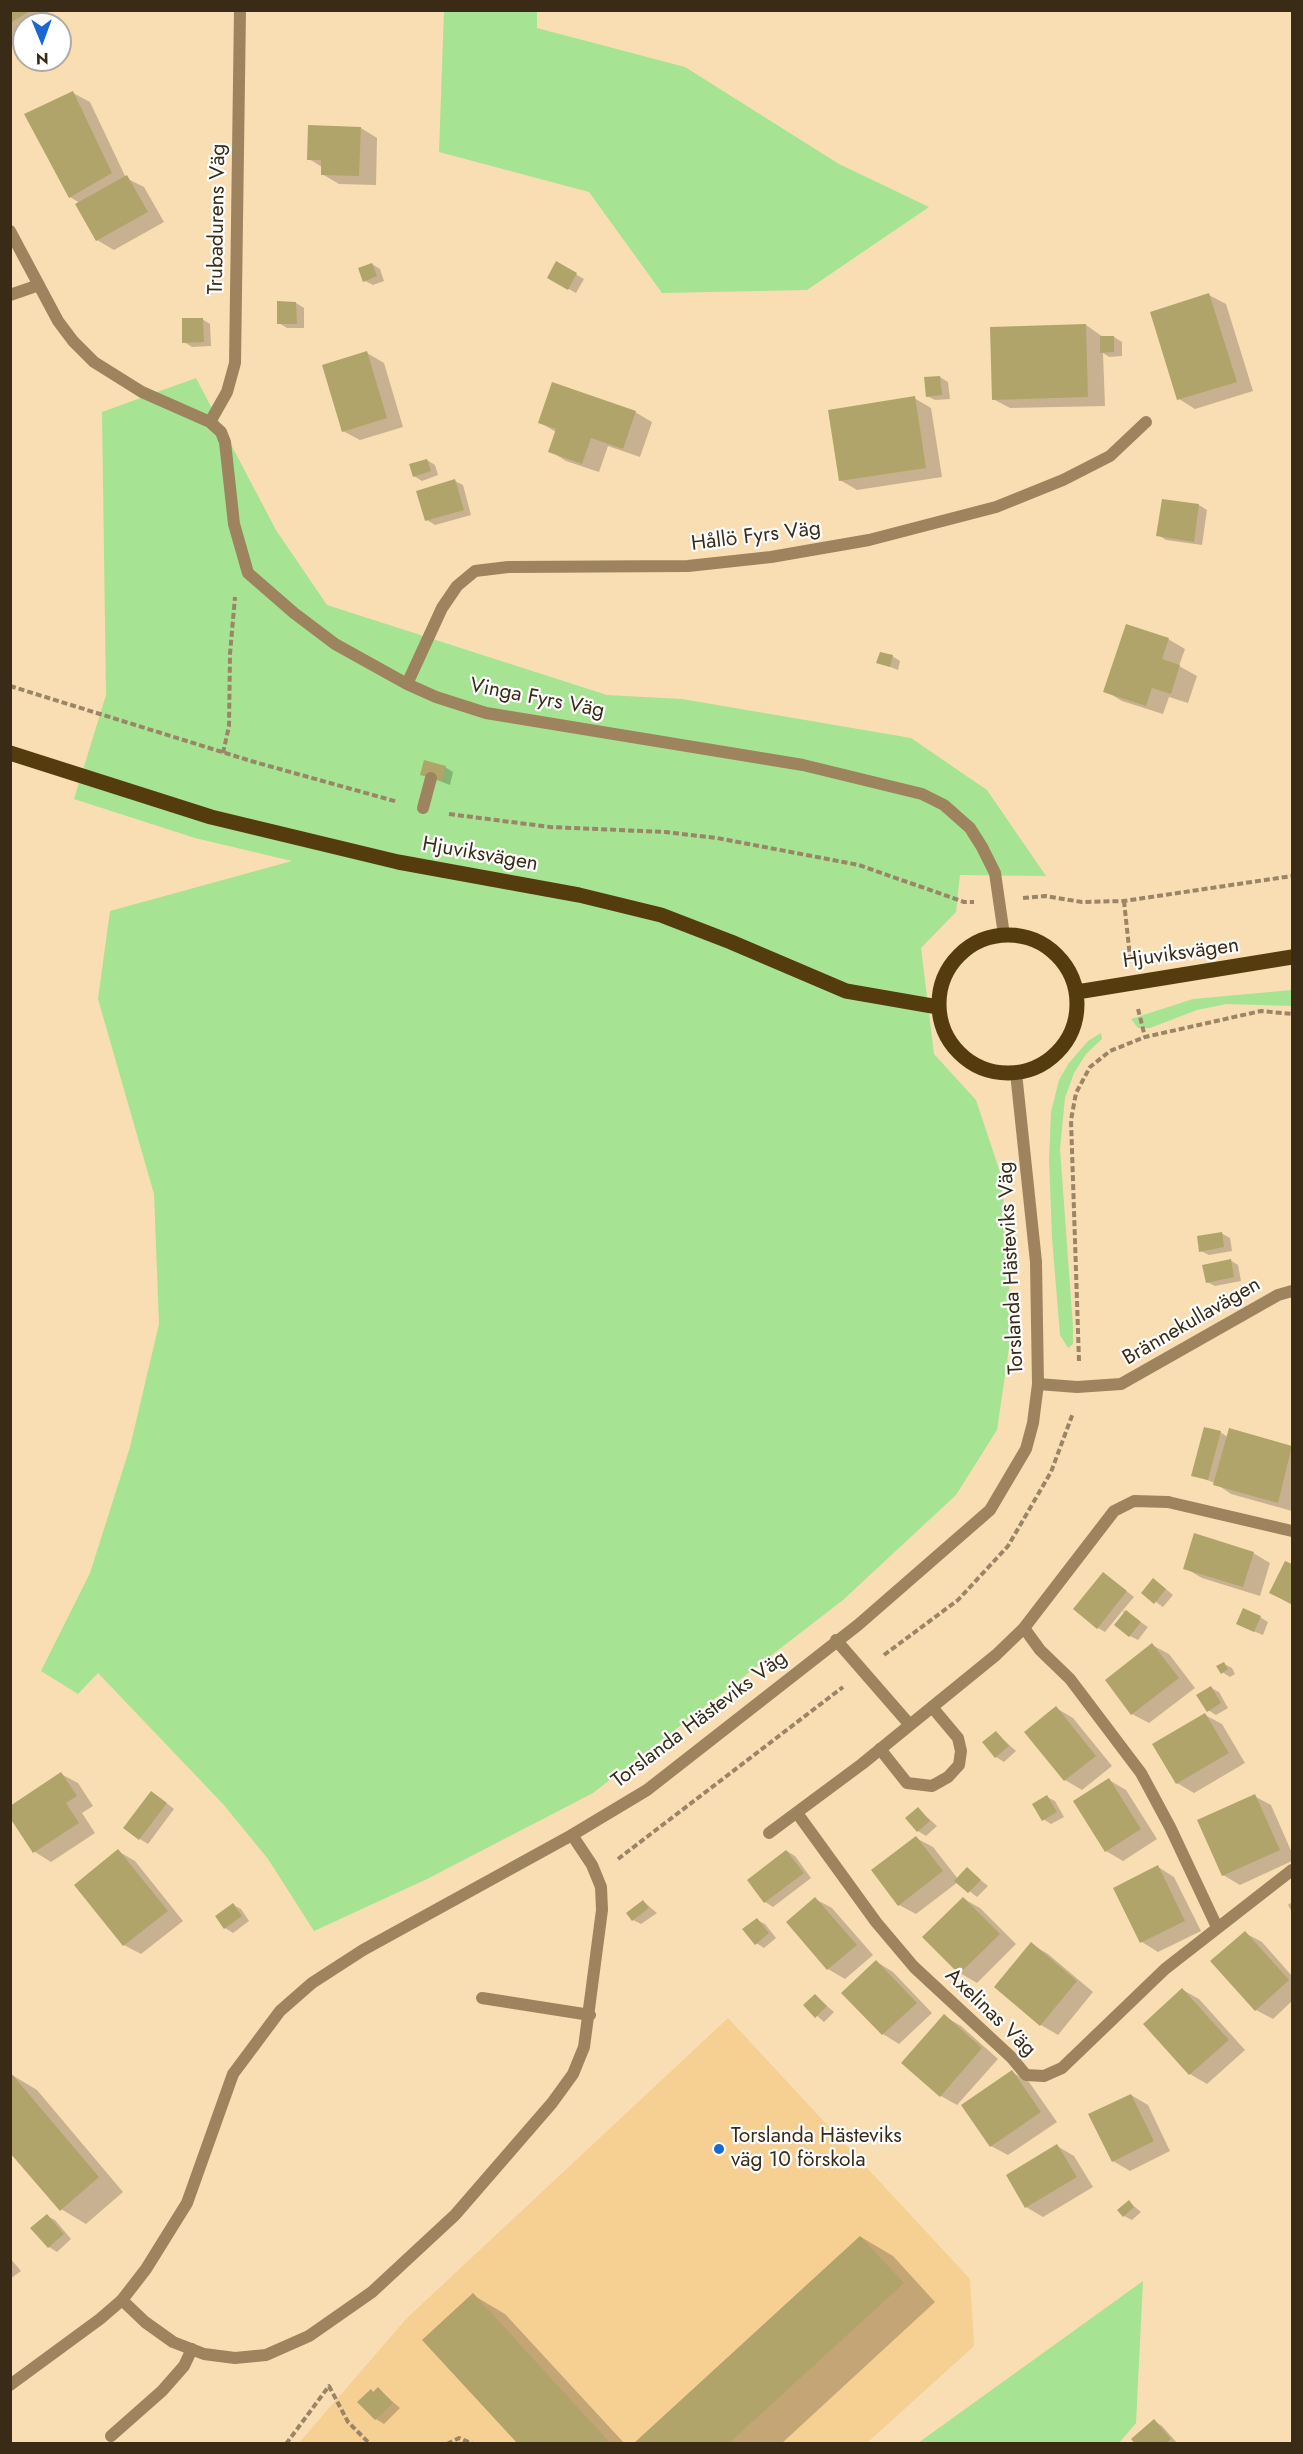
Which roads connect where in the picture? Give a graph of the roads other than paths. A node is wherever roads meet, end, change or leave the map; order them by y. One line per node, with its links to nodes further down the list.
1 (240, 10): 5 (street, Trubadurens Väg)
2 (10, 231): 3 (street)
3 (39, 285): 4 (street); 5 (street)
4 (10, 295)
5 (210, 422): 7 (street, Vinga Fyrs Väg)
6 (1146, 422): 7 (street, Hållö Fyrs Väg)
7 (407, 684): 11 (street, Vinga Fyrs Väg)
8 (10, 753): 14 (main road, Hjuviksvägen)
9 (431, 778): 10 (street)
10 (423, 808)
11 (1004, 935): 13 (main road); 14 (main road)
12 (1293, 957): 13 (main road, Hjuviksvägen)
13 (1077, 992): 15 (main road)
14 (939, 1007): 15 (main road)
15 (1016, 1073): 17 (street, Torslanda Hästeviks Väg)
16 (1293, 1292): 17 (street, Brännekullavägen)
17 (1038, 1384): 20 (street, Torslanda Hästeviks Väg)
18 (1293, 1531): 19 (street)
19 (1024, 1628): 21 (street); 28 (street)
20 (836, 1640): 22 (street); 26 (street, Torslanda Hästeviks Väg)
21 (932, 1707): 22 (street); 23 (street)
22 (910, 1725): 23 (street)
23 (880, 1749): 24 (street)
24 (796, 1813): 25 (street); 28 (street, Axelinas Väg)
25 (769, 1833)
26 (572, 1835): 30 (street); 31 (street, Torslanda Hästeviks Väg)
27 (1293, 1870): 28 (street, Axelinas Väg)
28 (1217, 1928)
29 (482, 1998): 30 (street)
30 (590, 2014): 32 (street)
31 (122, 2300): 32 (street); 33 (street, Torslanda Hästeviks Väg)
32 (192, 2349): 34 (street)
33 (10, 2385)
34 (111, 2436)

